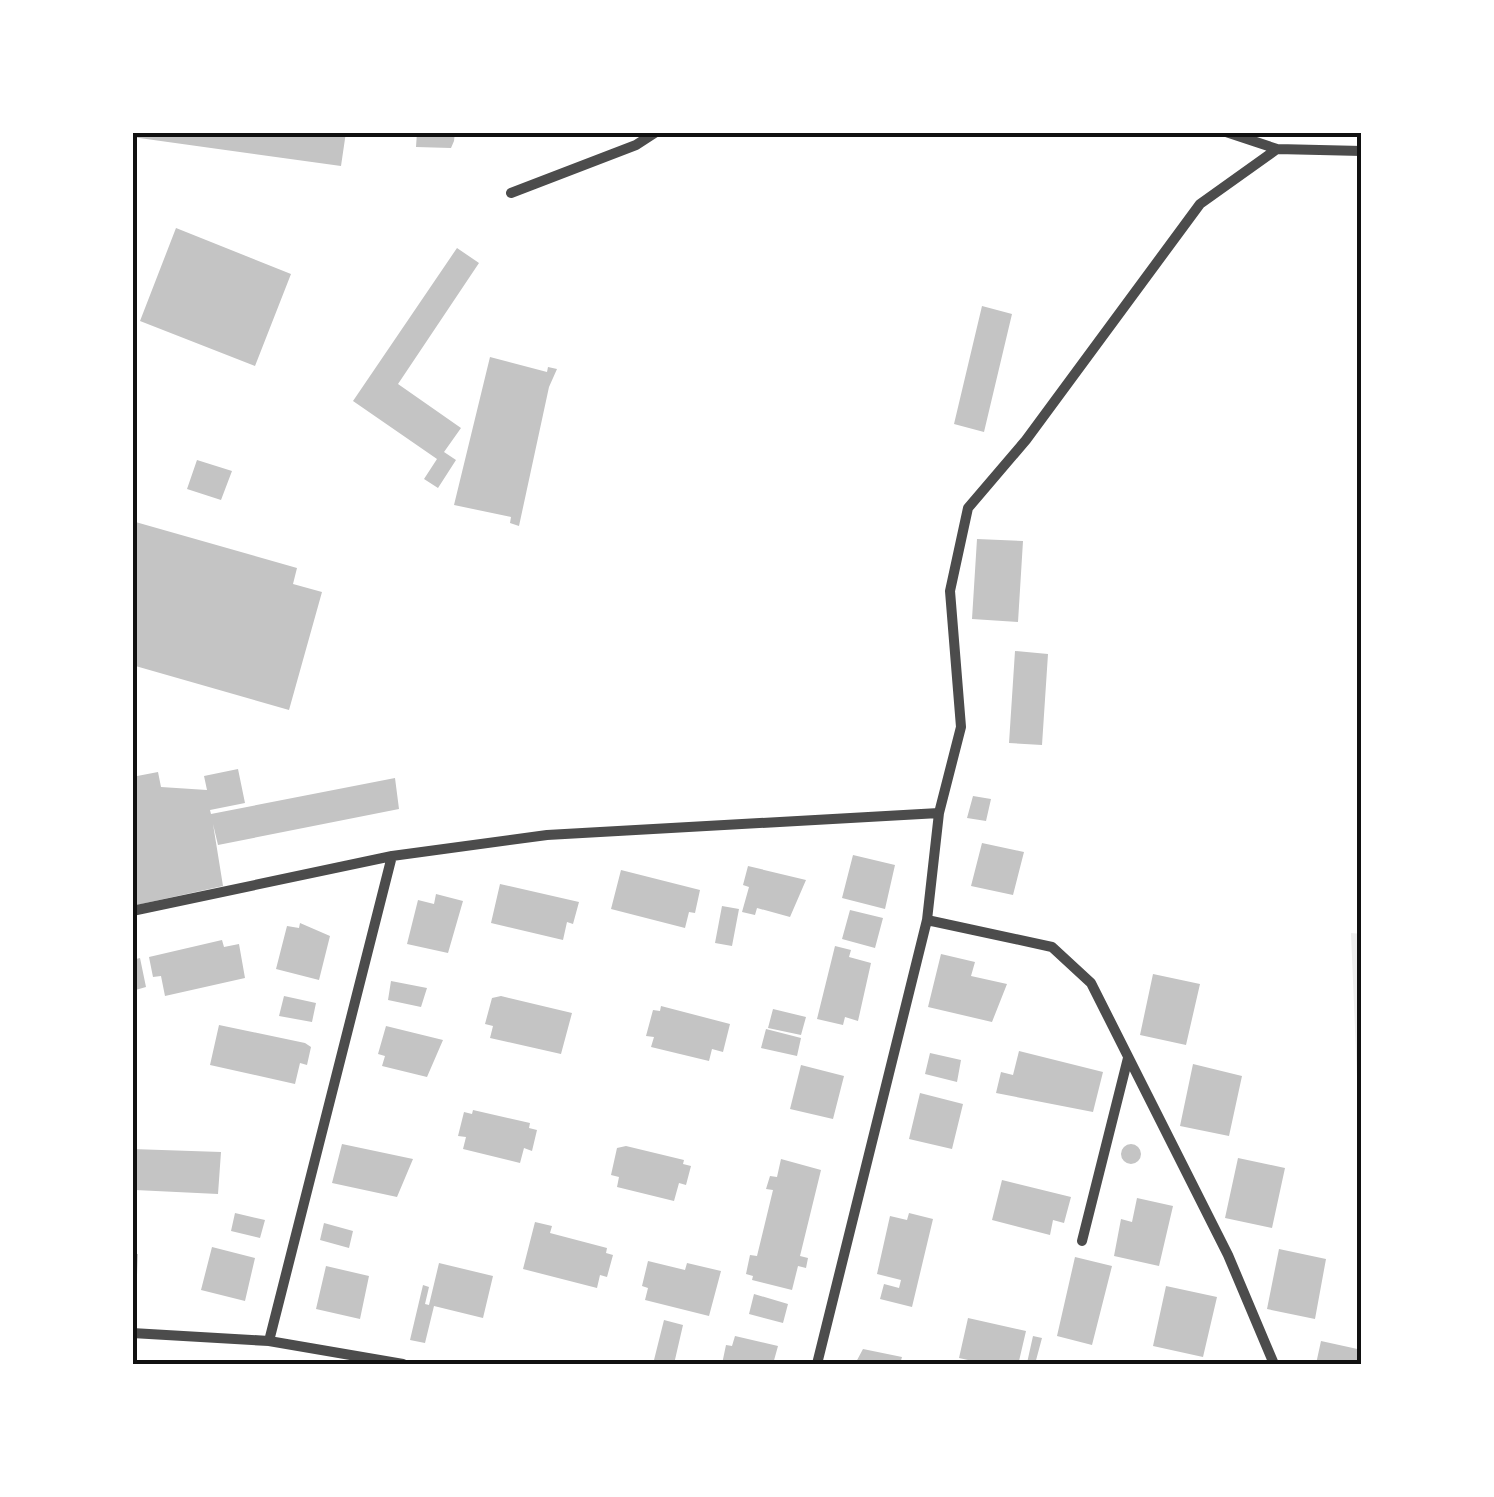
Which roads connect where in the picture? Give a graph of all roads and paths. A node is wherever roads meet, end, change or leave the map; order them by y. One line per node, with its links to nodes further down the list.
1 (656, 132): 5 (street)
2 (1226, 132): 3 (street)
3 (1277, 149): 4 (street); 6 (street)
4 (1362, 151)
5 (512, 193)
6 (939, 813): 7 (street); 9 (street)
7 (392, 856): 8 (street); 13 (street)
8 (132, 911)
9 (927, 920): 10 (street); 15 (street)
10 (1128, 1058): 11 (street); 16 (street)
11 (1082, 1241)
12 (132, 1333): 13 (street)
13 (269, 1341): 14 (street)
14 (403, 1364)
15 (817, 1364)
16 (1274, 1364)

